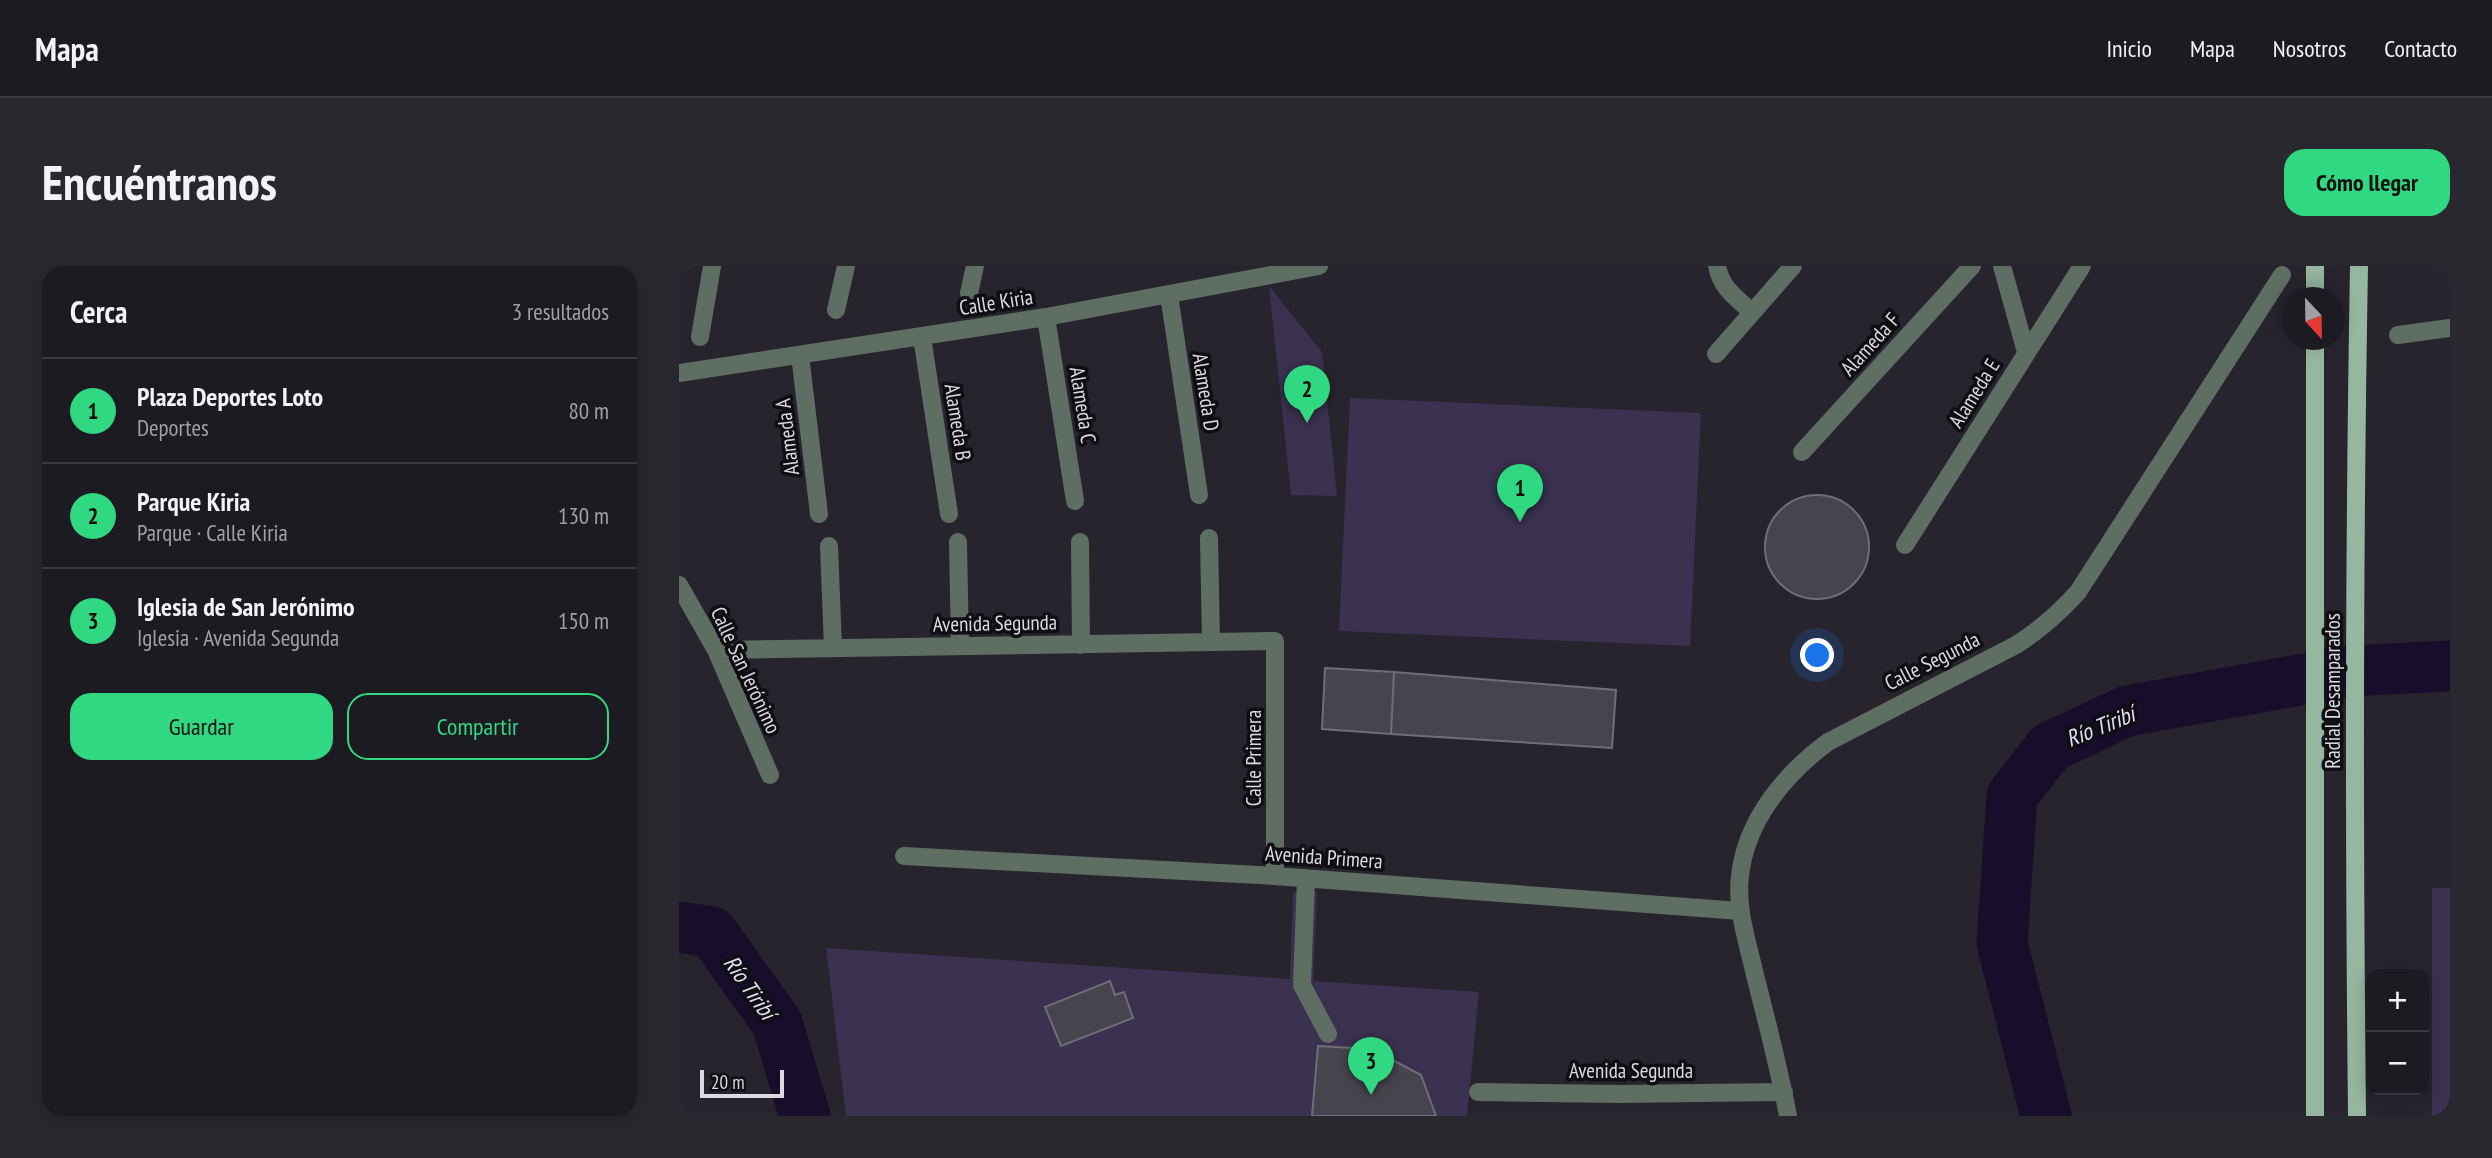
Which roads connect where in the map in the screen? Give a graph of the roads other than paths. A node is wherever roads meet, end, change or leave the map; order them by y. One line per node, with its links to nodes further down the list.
1 (712, 266): 21 (street)
2 (846, 266): 16 (street)
3 (975, 266): 14 (street)
4 (1319, 266): 15 (street, Calle Kiria)
5 (1717, 266): 17 (street)
6 (1793, 266): 17 (street)
7 (1972, 266): 28 (street, Alameda F)
8 (2002, 266): 24 (street)
9 (2081, 266): 24 (street, Alameda E)
10 (2315, 266): 13 (main road)
11 (2359, 266): 55 (main road, Radial Desamparados)
12 (2282, 275): 49 (street, Calle Segunda)
13 (2315, 287)
14 (969, 293)
15 (1169, 295): 18 (street, Calle Kiria); 29 (street, Alameda D)
16 (836, 310)
17 (1752, 313): 25 (street)
18 (1046, 317): 22 (street, Calle Kiria); 30 (street, Alameda C)
19 (2450, 328): 20 (street)
20 (2398, 335)
21 (700, 337)
22 (922, 337): 26 (street, Calle Kiria); 32 (street, Alameda B)
23 (2315, 350): 54 (main road, Radial Desamparados)
24 (2026, 352): 36 (street, Alameda E)
25 (1716, 354)
26 (800, 355): 27 (street, Calle Kiria); 31 (street, Alameda A)
27 (679, 373)
28 (1802, 452)
29 (1199, 495)
30 (1075, 501)
31 (819, 514)
32 (949, 514)
33 (1209, 538): 40 (street)
34 (958, 542): 42 (street)
35 (1080, 542): 41 (street)
36 (1905, 545)
37 (829, 546): 43 (street)
38 (679, 585): 44 (street, Calle San Jerónimo)
39 (1275, 641): 40 (street, Avenida Segunda); 47 (street, Calle Primera)
40 (1211, 642): 41 (street, Avenida Segunda)
41 (1081, 645): 42 (street, Avenida Segunda)
42 (960, 646): 43 (street, Avenida Segunda)
43 (833, 648): 44 (street, Avenida Segunda)
44 (716, 650): 45 (street, Calle San Jerónimo)
45 (770, 775)
46 (904, 856): 47 (street, Avenida Primera)
47 (1275, 876): 48 (street, Avenida Primera)
48 (1306, 878): 49 (street, Avenida Primera); 50 (street)
49 (1740, 911): 52 (street, Calle Segunda)
50 (1328, 1034)
51 (1478, 1092): 52 (street, Avenida Segunda)
52 (1784, 1092): 53 (street, Calle Segunda)
53 (1788, 1116)
54 (2315, 1116)
55 (2357, 1116)

